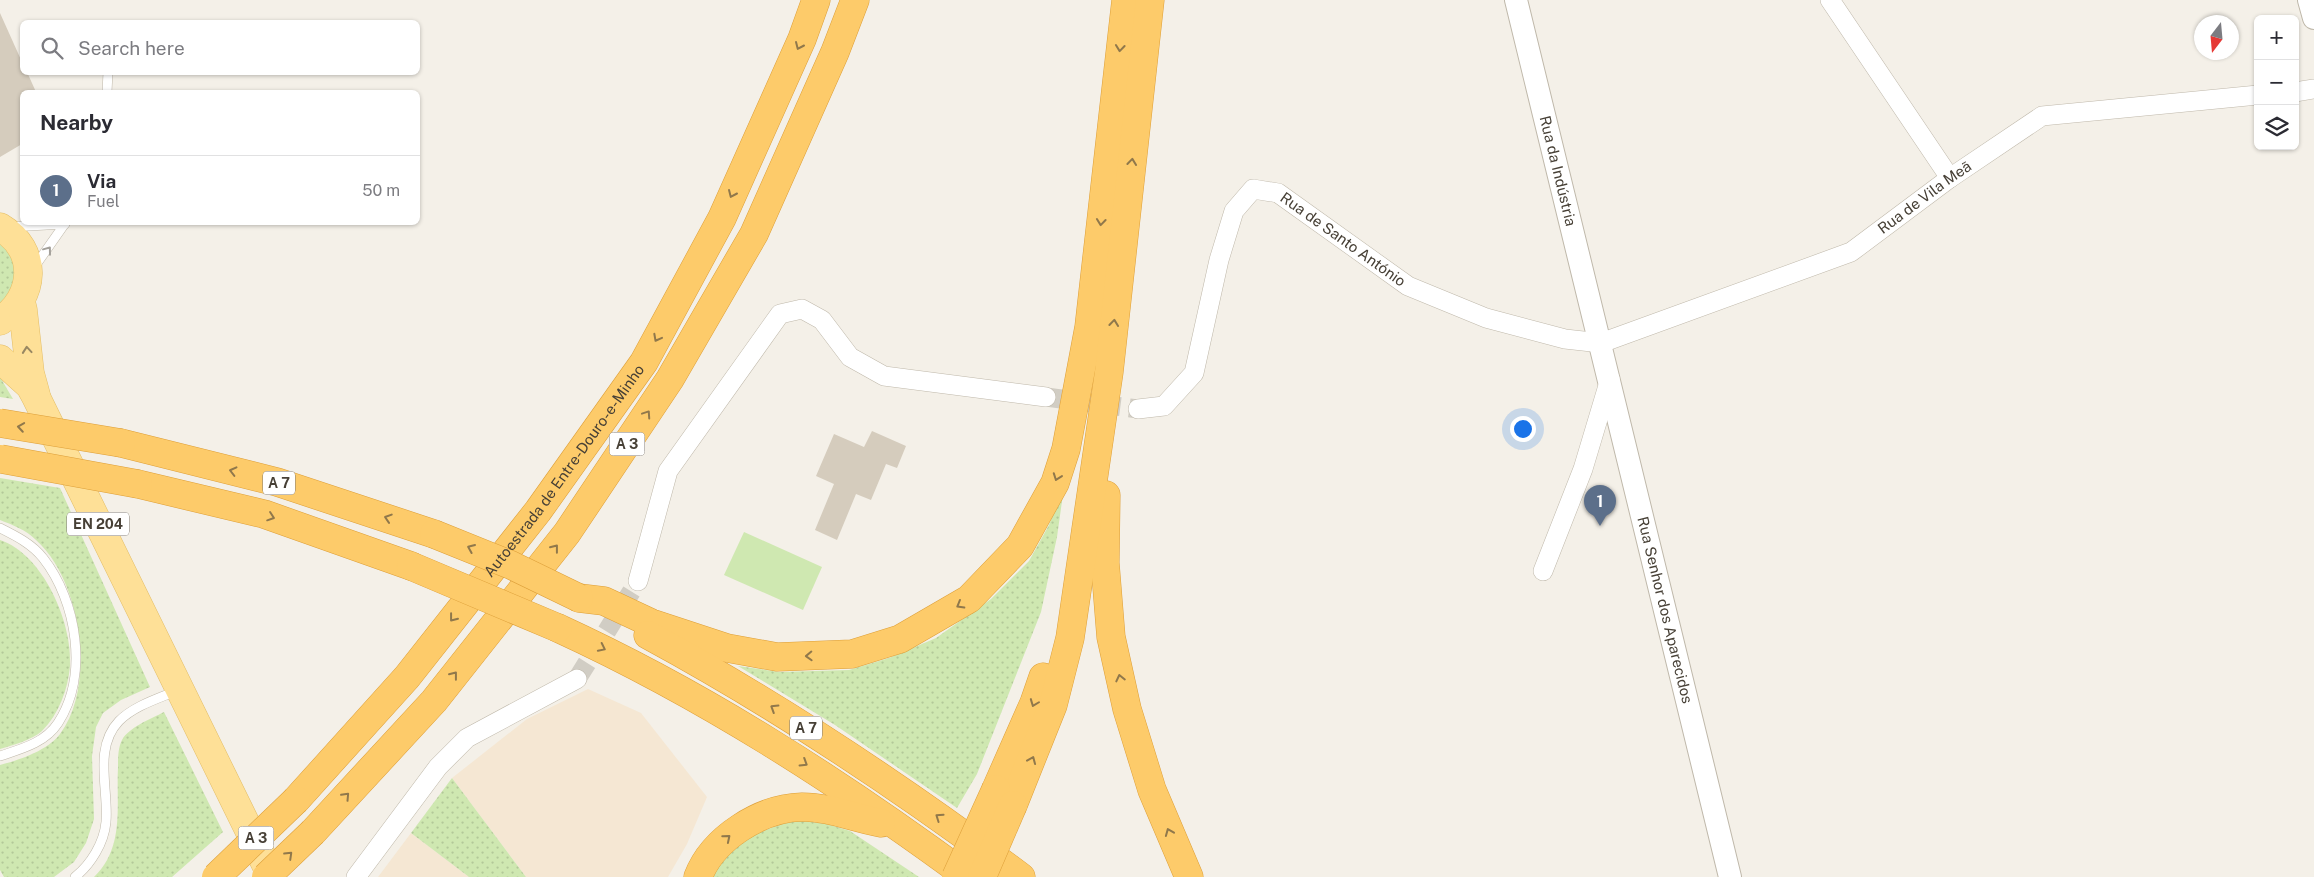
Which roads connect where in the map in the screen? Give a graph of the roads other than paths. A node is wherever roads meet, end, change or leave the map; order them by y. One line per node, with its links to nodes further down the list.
1 (816, 0): 41 (highway, Autoestrada de Entre-Douro-e-Minho / A 3, one-way to 41, bridge)
2 (855, 0): 42 (highway, A 3, one-way to 2, bridge)
3 (1126, 0): 21 (highway, one-way to 21)
4 (1150, 0): 24 (highway, one-way to 4)
5 (1516, 0): 22 (street, Rua da Indústria)
6 (1830, 0): 14 (street)
7 (2309, 0): 8 (street)
8 (2314, 18)
9 (108, 75): 11 (lane)
10 (2314, 89): 12 (street)
11 (106, 90)
12 (2299, 91)
13 (2254, 95): 14 (street, Rua de Vila Meã)
14 (1950, 178): 22 (street, Rua de Vila Meã)
15 (33, 225): 17 (lane)
16 (64, 225): 18 (lane, one-way to 16)
17 (1, 227): 18 (main road, EN 204)
18 (29, 275): 19 (main road, EN 204)
19 (21, 302): 20 (main road, EN 204); 26 (main road, EN 204, one-way to 19)
20 (0, 321)
21 (1089, 327): 34 (highway, one-way to 34); 38 (highway, one-way to 38)
22 (1601, 343): 25 (street, Rua Senhor dos Aparecidos); 28 (street, Rua de Santo António)
23 (0, 359): 26 (main road, EN 204)
24 (1109, 372): 38 (highway, one-way to 24); 50 (highway, one-way to 24)
25 (1610, 379): 32 (street); 51 (street, Rua Senhor dos Aparecidos)
26 (36, 396): 36 (main road, EN 204)
27 (1046, 397): 33 (street)
28 (1138, 409)
29 (0, 423): 34 (highway, A 7, one-way to 29, bridge)
30 (0, 459): 39 (highway, A 7, one-way to 39, bridge)
31 (0, 528): 37 (lane)
32 (1543, 571)
33 (638, 581)
34 (579, 598): 49 (highway, A 7, one-way to 34)
35 (577, 679): 44 (street)
36 (179, 690): 40 (lane); 43 (main road, EN 204)
37 (0, 756)
38 (1005, 797): 46 (highway, bridge); 48 (highway, bridge)
39 (900, 826): 45 (highway, one-way to 39); 47 (highway, A 7)
40 (74, 877)
41 (216, 877)
42 (266, 877)
43 (272, 877)
44 (356, 877)
45 (698, 877)
46 (956, 877)
47 (968, 877)
48 (982, 877)
49 (1020, 877)
50 (1189, 877)
51 (1730, 877)

